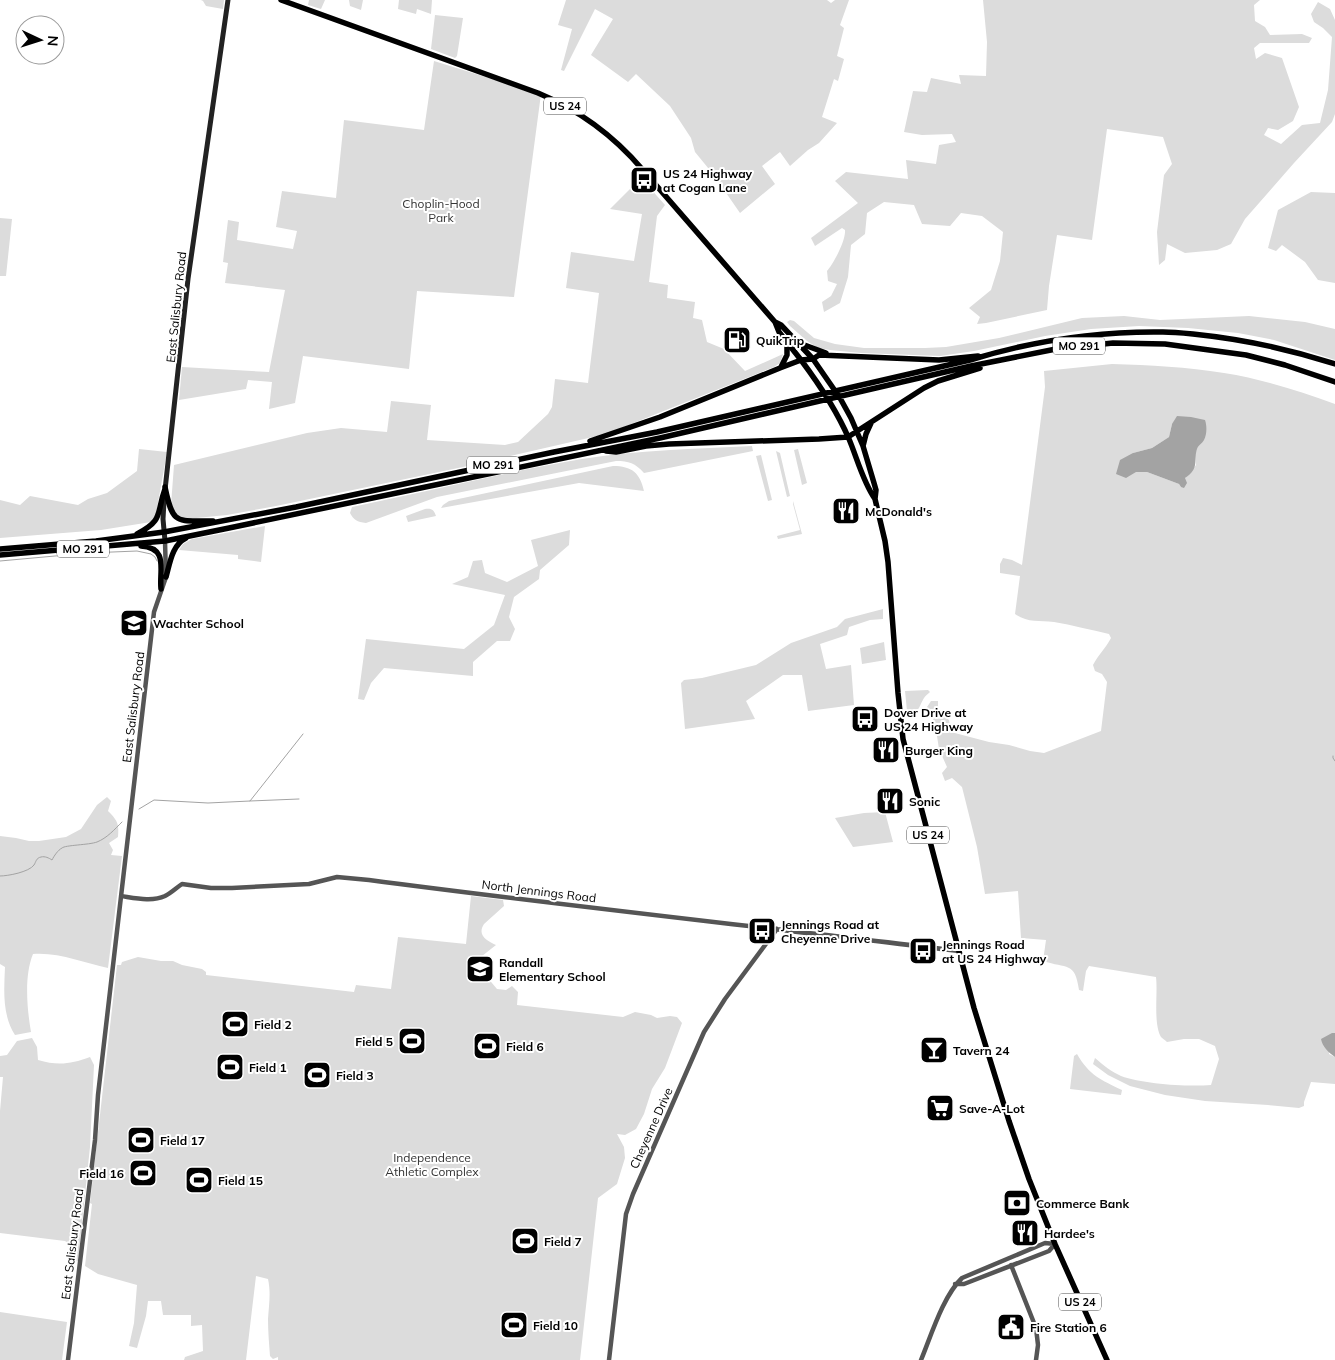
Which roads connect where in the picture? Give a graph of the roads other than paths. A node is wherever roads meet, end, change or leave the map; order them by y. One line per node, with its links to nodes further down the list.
1 (228, 0): 22 (main road, East Salisbury Road)
2 (282, 0): 3 (main road, US 24)
3 (775, 322): 4 (main road, US 24); 5 (main road, US 24)
4 (787, 341): 9 (main road, US 24); 12 (main road)
5 (799, 343): 6 (main road); 8 (main road, US 24)
6 (835, 355): 7 (main road); 8 (main road)
7 (986, 356): 11 (main road, MO 291); 21 (main road, MO 291)
8 (813, 359): 9 (main road); 15 (main road, US 24)
9 (801, 360): 12 (main road); 16 (main road, US 24)
10 (1003, 360): 13 (main road, MO 291); 14 (main road); 20 (main road, MO 291)
11 (1335, 364)
12 (780, 368): 21 (main road)
13 (1335, 382)
14 (872, 422): 15 (main road); 19 (main road)
15 (857, 432): 16 (main road); 19 (main road, US 24)
16 (848, 437): 17 (main road); 18 (main road, US 24)
17 (835, 438): 18 (main road); 20 (main road)
18 (852, 445): 23 (main road, US 24)
19 (863, 446): 23 (main road, US 24)
20 (601, 450): 26 (main road, MO 291)
21 (554, 452): 24 (main road, MO 291)
22 (165, 488): 24 (main road); 25 (main road, East Salisbury Road); 27 (main road)
23 (875, 499): 36 (main road, US 24)
24 (225, 521): 25 (main road, MO 291)
25 (164, 532): 27 (main road, MO 291); 28 (main road, East Salisbury Road)
26 (194, 535): 28 (main road, MO 291); 32 (main road)
27 (133, 536): 30 (main road, MO 291)
28 (165, 541): 29 (main road, MO 291); 32 (street, East Salisbury Road)
29 (116, 546): 31 (main road, MO 291); 33 (main road)
30 (0, 549)
31 (0, 556)
32 (166, 577): 33 (street, East Salisbury Road)
33 (161, 589): 34 (street, East Salisbury Road)
34 (121, 896): 35 (street, North Jennings Road); 43 (street, East Salisbury Road)
35 (777, 929): 36 (street, North Jennings Road); 44 (street, Cheyenne Drive)
36 (959, 951): 37 (main road, US 24)
37 (1055, 1244): 38 (street); 40 (street); 47 (main road, US 24)
38 (1026, 1252): 39 (street); 40 (street)
39 (1008, 1259): 41 (street); 42 (street)
40 (1028, 1259): 41 (street)
41 (1011, 1265): 42 (street); 46 (street)
42 (955, 1284): 45 (street)
43 (68, 1360)
44 (609, 1360)
45 (921, 1360)
46 (1036, 1360)
47 (1107, 1360)

